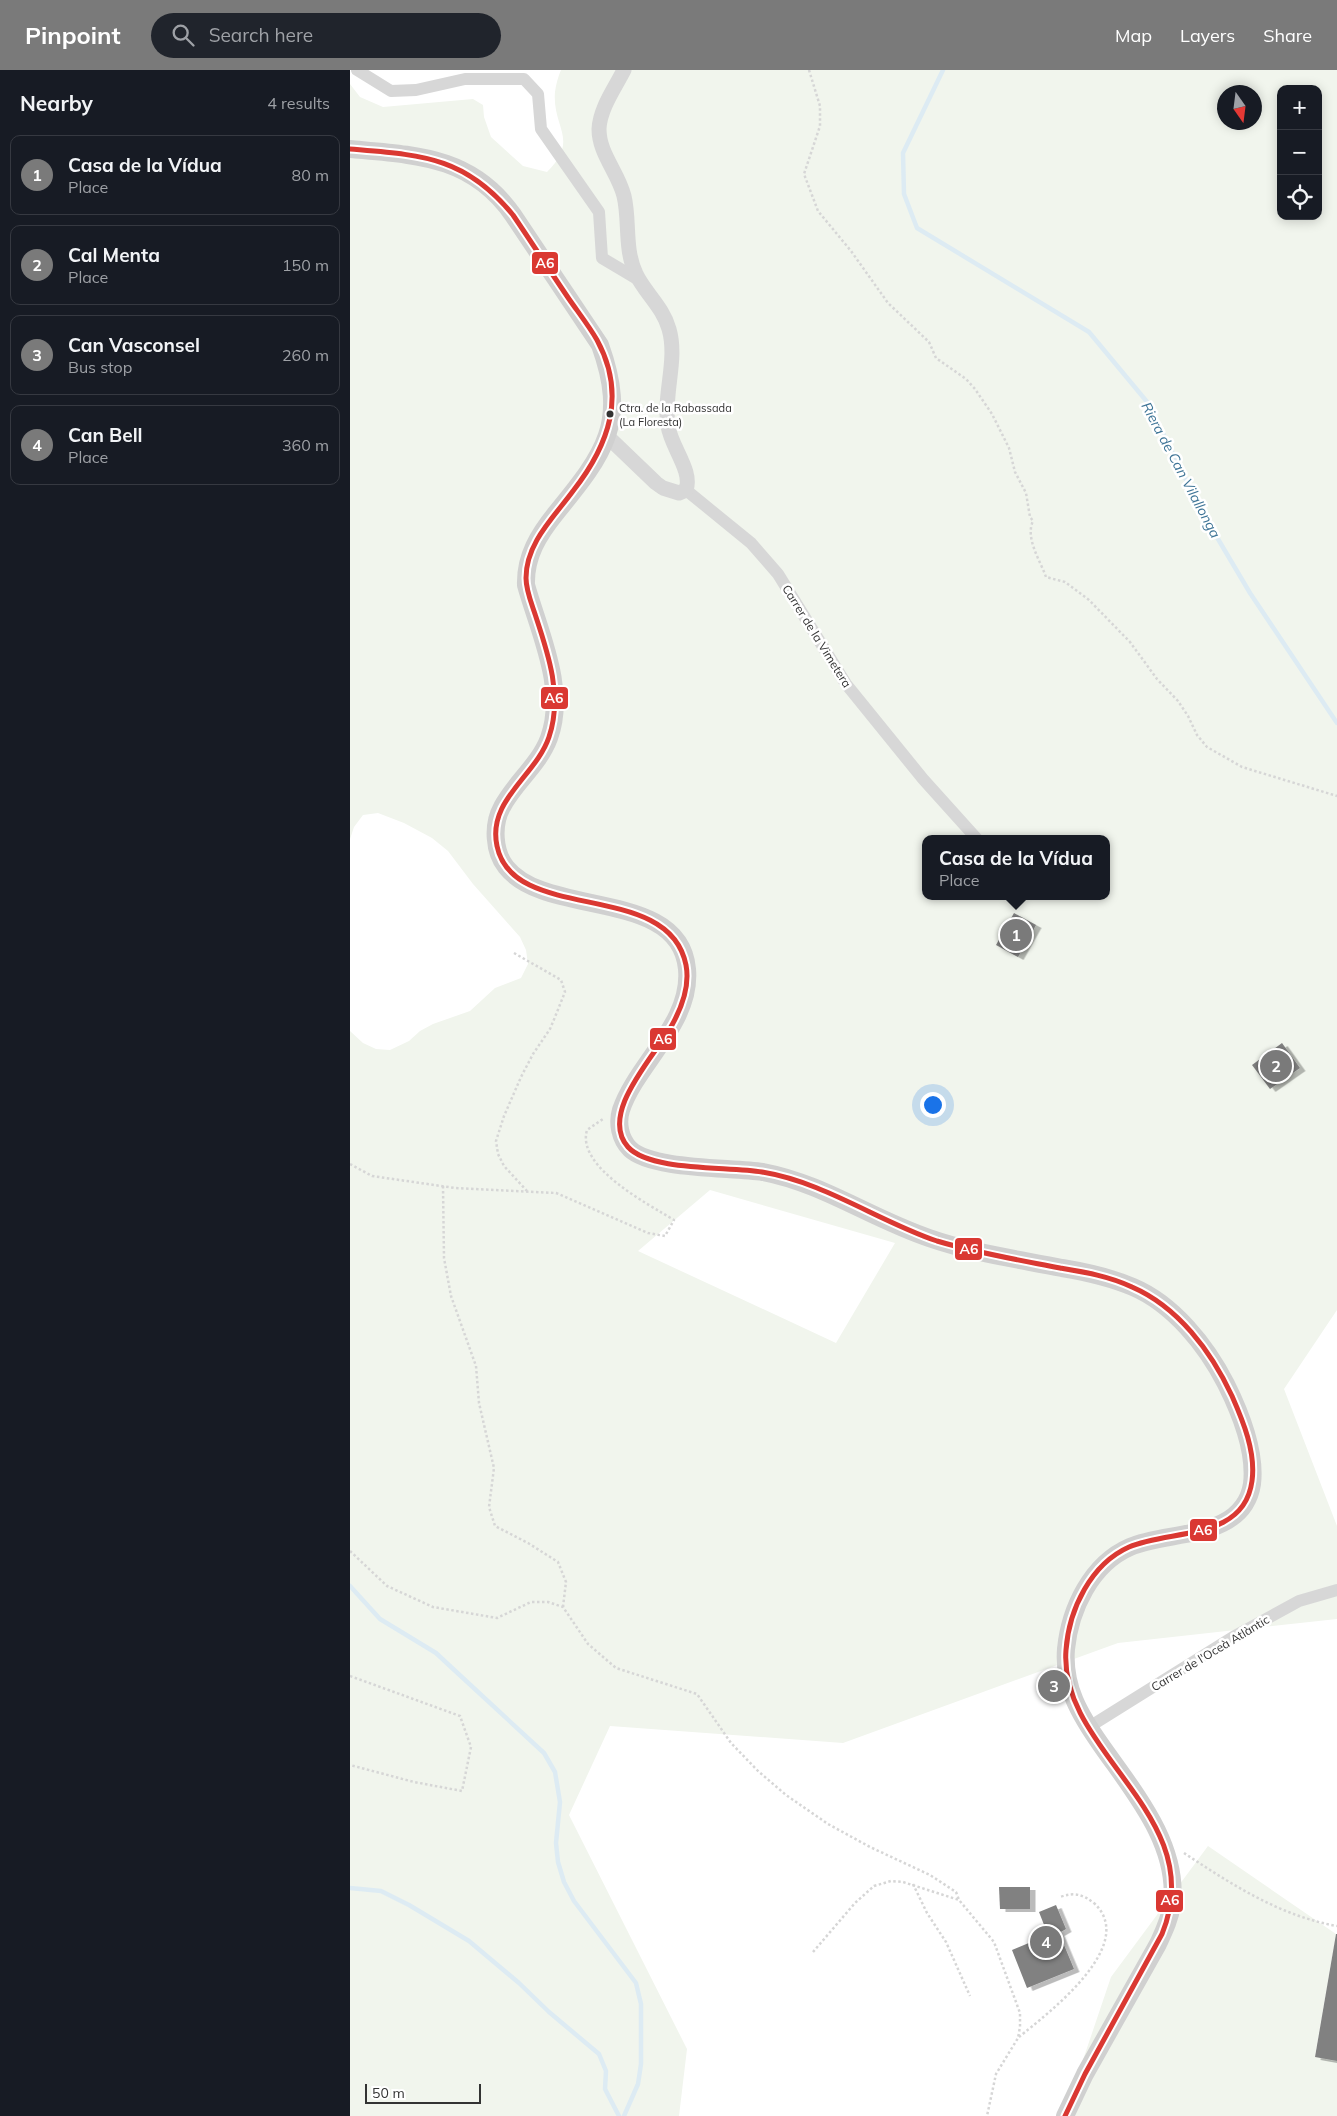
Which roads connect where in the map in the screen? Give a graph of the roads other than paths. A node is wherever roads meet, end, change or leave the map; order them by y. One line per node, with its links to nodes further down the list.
1 (357, 70): 4 (street)
2 (624, 70): 4 (street)
3 (350, 150): 5 (main road)
4 (639, 280): 6 (street)
5 (607, 436): 6 (street); 9 (main road)
6 (686, 490): 7 (street, Carrer de la Vimetera)
7 (972, 835)
8 (1337, 1590): 9 (street, Carrer de l'Oceà Atlàntic)
9 (1089, 1727): 10 (main road)
10 (1065, 2116)

